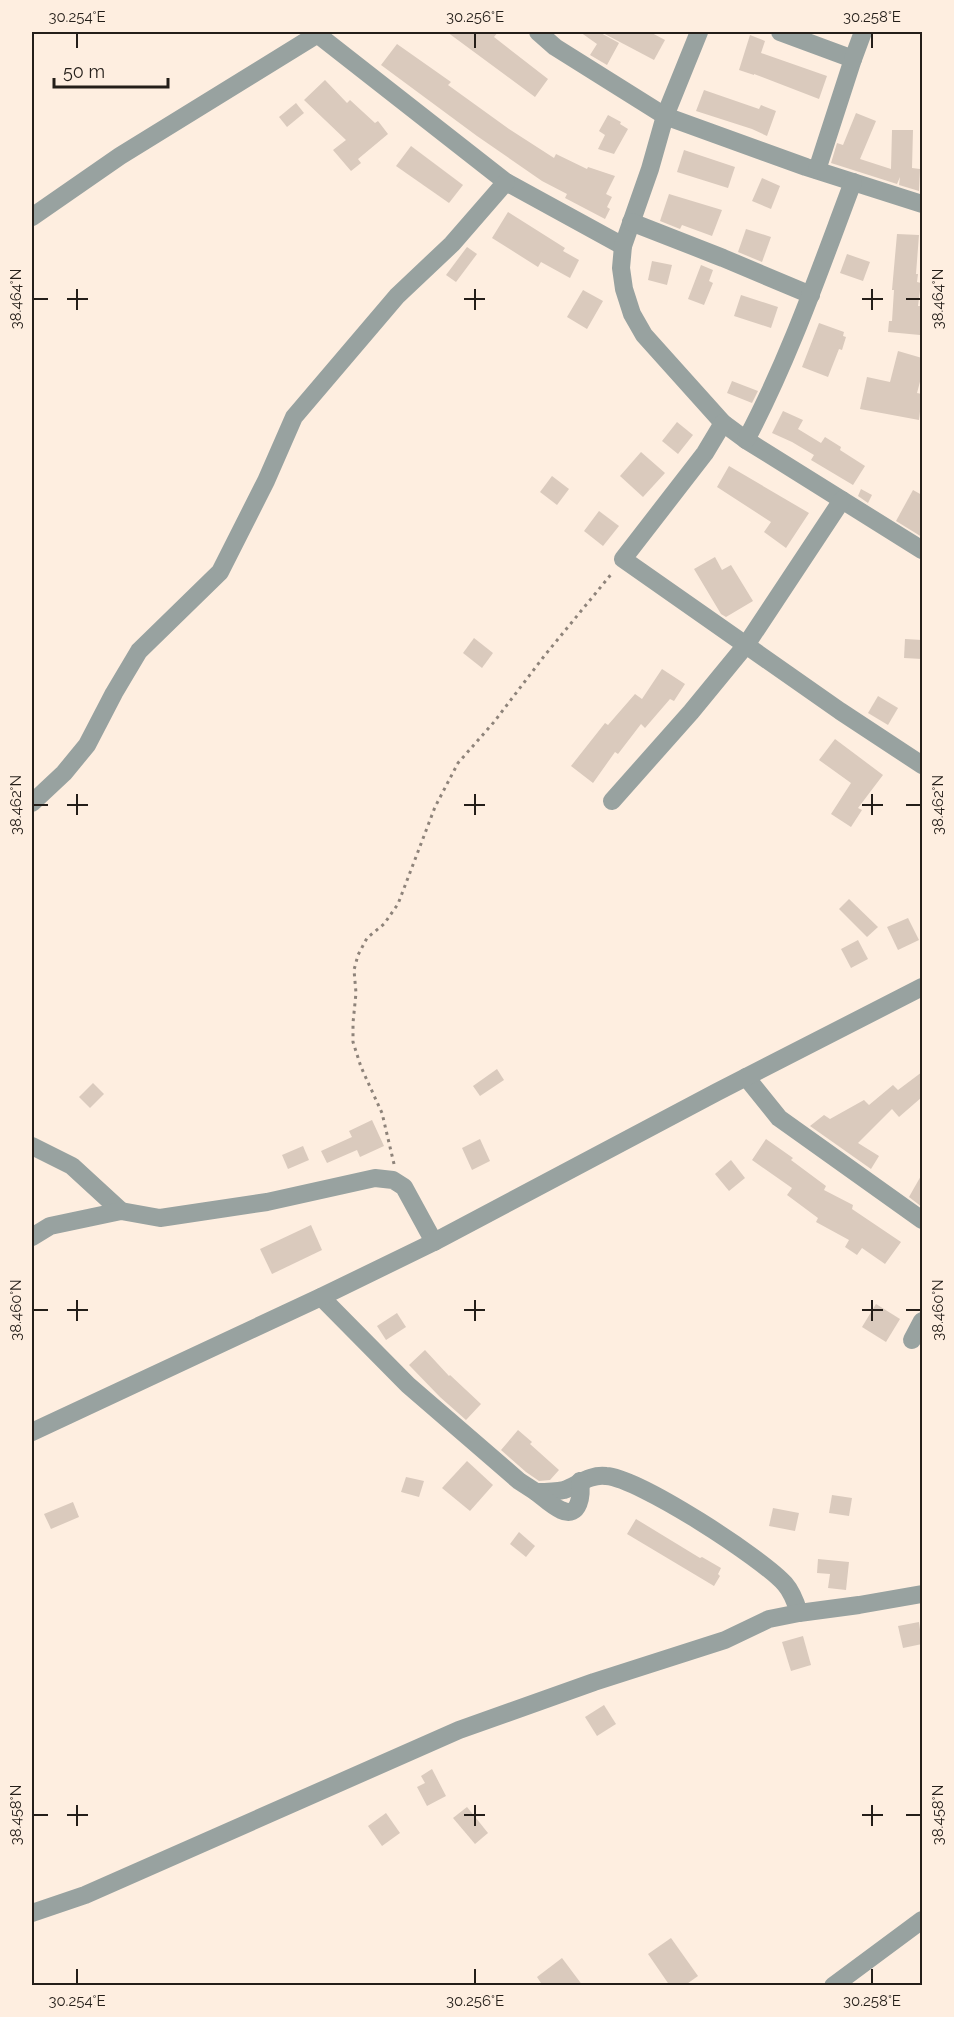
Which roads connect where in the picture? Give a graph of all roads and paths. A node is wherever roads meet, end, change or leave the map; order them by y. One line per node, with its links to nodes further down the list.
1 (316, 32): 9 (street); 12 (street)
2 (538, 32): 7 (street)
3 (699, 32): 7 (street)
4 (780, 32): 6 (street)
5 (863, 32): 6 (street)
6 (853, 60): 8 (street)
7 (665, 116): 8 (street); 13 (street)
8 (818, 170): 10 (street)
9 (506, 182): 14 (street); 24 (street)
10 (854, 182): 11 (street); 15 (street)
11 (922, 204)
12 (32, 217)
13 (630, 222): 14 (street); 15 (street)
14 (622, 246): 16 (street)
15 (811, 295): 17 (street)
16 (723, 423): 17 (street); 20 (street)
17 (746, 440): 18 (street)
18 (842, 500): 19 (street); 21 (street)
19 (922, 550)
20 (623, 559): 21 (street); 28 (path)
21 (746, 645): 22 (street); 23 (street)
22 (922, 765)
23 (612, 801)
24 (32, 803)
25 (922, 987): 26 (street)
26 (746, 1077): 30 (street); 32 (street)
27 (32, 1146): 29 (street)
28 (393, 1180): 29 (street); 32 (street)
29 (121, 1211): 31 (street)
30 (922, 1220)
31 (32, 1237)
32 (434, 1242): 33 (street)
33 (321, 1297): 36 (street); 38 (street)
34 (922, 1321): 35 (street)
35 (912, 1340)
36 (32, 1432)
37 (922, 1594): 38 (street)
38 (799, 1612): 39 (street)
39 (32, 1913)
40 (922, 1920): 41 (street)
41 (832, 1986)

